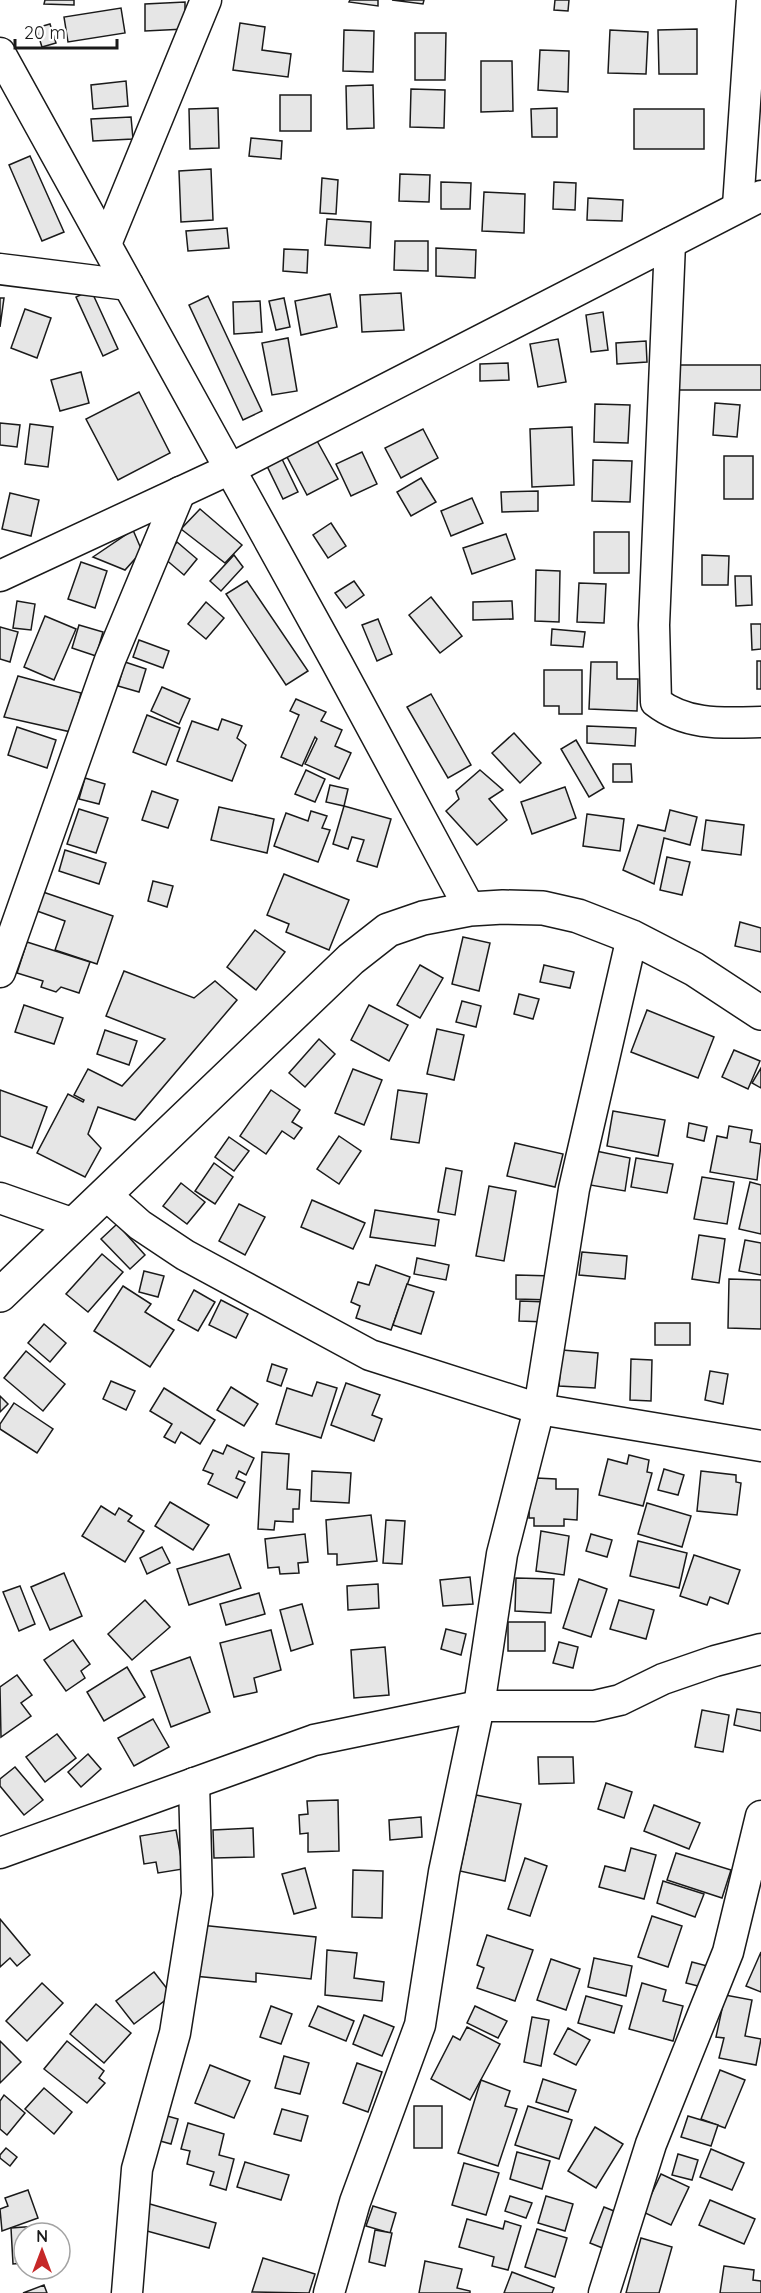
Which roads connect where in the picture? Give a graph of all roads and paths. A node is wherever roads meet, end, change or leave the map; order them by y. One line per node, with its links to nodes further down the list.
1 (206, 0): 6 (street)
2 (752, 0): 4 (street)
3 (0, 53): 6 (street)
4 (749, 201): 5 (street)
5 (670, 243): 9 (street); 12 (street)
6 (106, 244): 8 (street)
7 (0, 269): 8 (street)
8 (129, 285): 9 (street)
9 (230, 469): 10 (street); 13 (street)
10 (180, 492): 11 (street); 15 (street)
11 (0, 576)
12 (761, 722)
13 (470, 909): 14 (main road); 17 (main road)
14 (632, 937): 16 (main road); 21 (street)
15 (0, 972)
16 (761, 1013)
17 (105, 1194): 19 (main road); 21 (street)
18 (0, 1198): 19 (street)
19 (74, 1224): 20 (main road)
20 (0, 1295)
21 (539, 1409): 22 (street); 24 (street)
22 (761, 1446)
23 (761, 1649): 24 (street)
24 (479, 1706): 25 (street); 29 (street)
25 (194, 1783): 27 (street); 28 (street)
26 (761, 1816): 30 (street)
27 (0, 1853)
28 (127, 2293)
29 (329, 2293)
30 (604, 2293)

